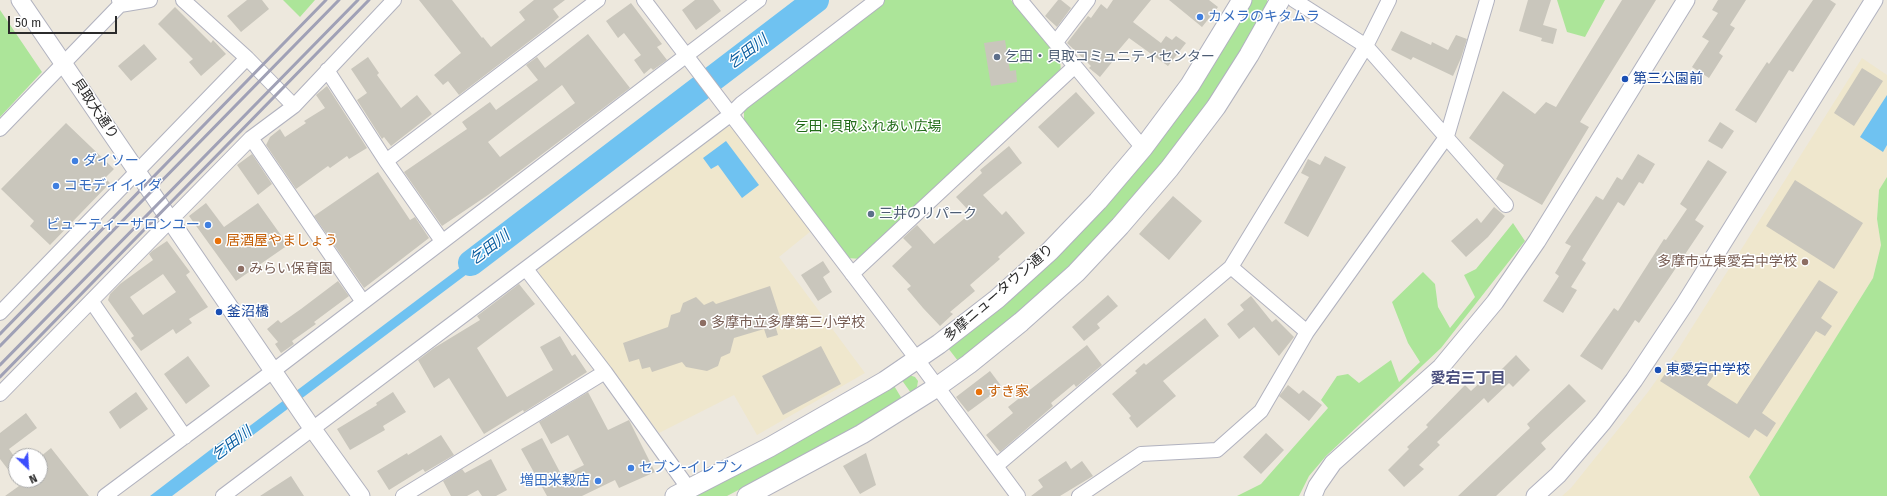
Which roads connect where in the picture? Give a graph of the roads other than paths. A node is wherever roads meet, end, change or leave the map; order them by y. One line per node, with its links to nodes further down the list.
1 (20, 0): 23 (street, 貝取大通り)
2 (150, 0): 18 (street)
3 (183, 0): 21 (street)
4 (394, 0): 25 (street)
5 (598, 0): 32 (street)
6 (644, 0): 22 (street)
7 (759, 0): 22 (street)
8 (877, 0): 27 (street)
9 (1020, 0): 19 (street)
10 (1088, 0): 19 (street)
11 (1242, 0): 31 (main road, 多摩ニュータウン通り)
12 (1280, 0): 47 (main road)
13 (1294, 0): 20 (street)
14 (1390, 0): 20 (street)
15 (1487, 0): 29 (street)
16 (1686, 0): 60 (street)
17 (1874, 0): 61 (street)
18 (119, 3): 23 (street)
19 (1056, 42): 24 (street)
20 (1366, 46): 29 (street); 37 (street)
21 (247, 58): 26 (street); 33 (street)
22 (689, 61): 27 (street); 36 (street)
23 (64, 64): 28 (street); 33 (street, 貝取大通り)
24 (1074, 67): 31 (street); 39 (street)
25 (327, 70): 26 (street); 32 (street)
26 (294, 106): 30 (street)
27 (730, 115): 38 (street); 39 (street)
28 (0, 128)
29 (1447, 136): 34 (street); 43 (street)
30 (251, 138): 35 (street); 41 (street)
31 (1143, 148): 44 (main road, 多摩ニュータウン通り)
32 (386, 161): 36 (street)
33 (138, 171): 35 (street, 貝取大通り); 42 (street)
34 (1506, 205)
35 (171, 220): 40 (street); 46 (street, 貝取大通り)
36 (442, 241): 41 (street)
37 (1231, 267): 43 (street); 51 (street)
38 (526, 269): 45 (street); 49 (street)
39 (852, 274): 44 (street)
40 (92, 302): 48 (street); 50 (street)
41 (363, 302): 46 (street)
42 (0, 313)
43 (1307, 332): 59 (street)
44 (918, 360): 47 (street); 52 (main road, 多摩ニュータウン通り)
45 (606, 372): 52 (street); 56 (street)
46 (275, 374): 49 (street); 50 (street)
47 (937, 387): 51 (street); 57 (main road)
48 (0, 394)
49 (309, 424): 54 (street); 55 (street)
50 (185, 437): 53 (street)
51 (996, 466): 58 (street)
52 (682, 492)
53 (106, 496)
54 (222, 496)
55 (361, 496)
56 (402, 496)
57 (747, 496)
58 (1018, 496)
59 (1079, 496)
60 (1313, 496)
61 (1535, 496)

